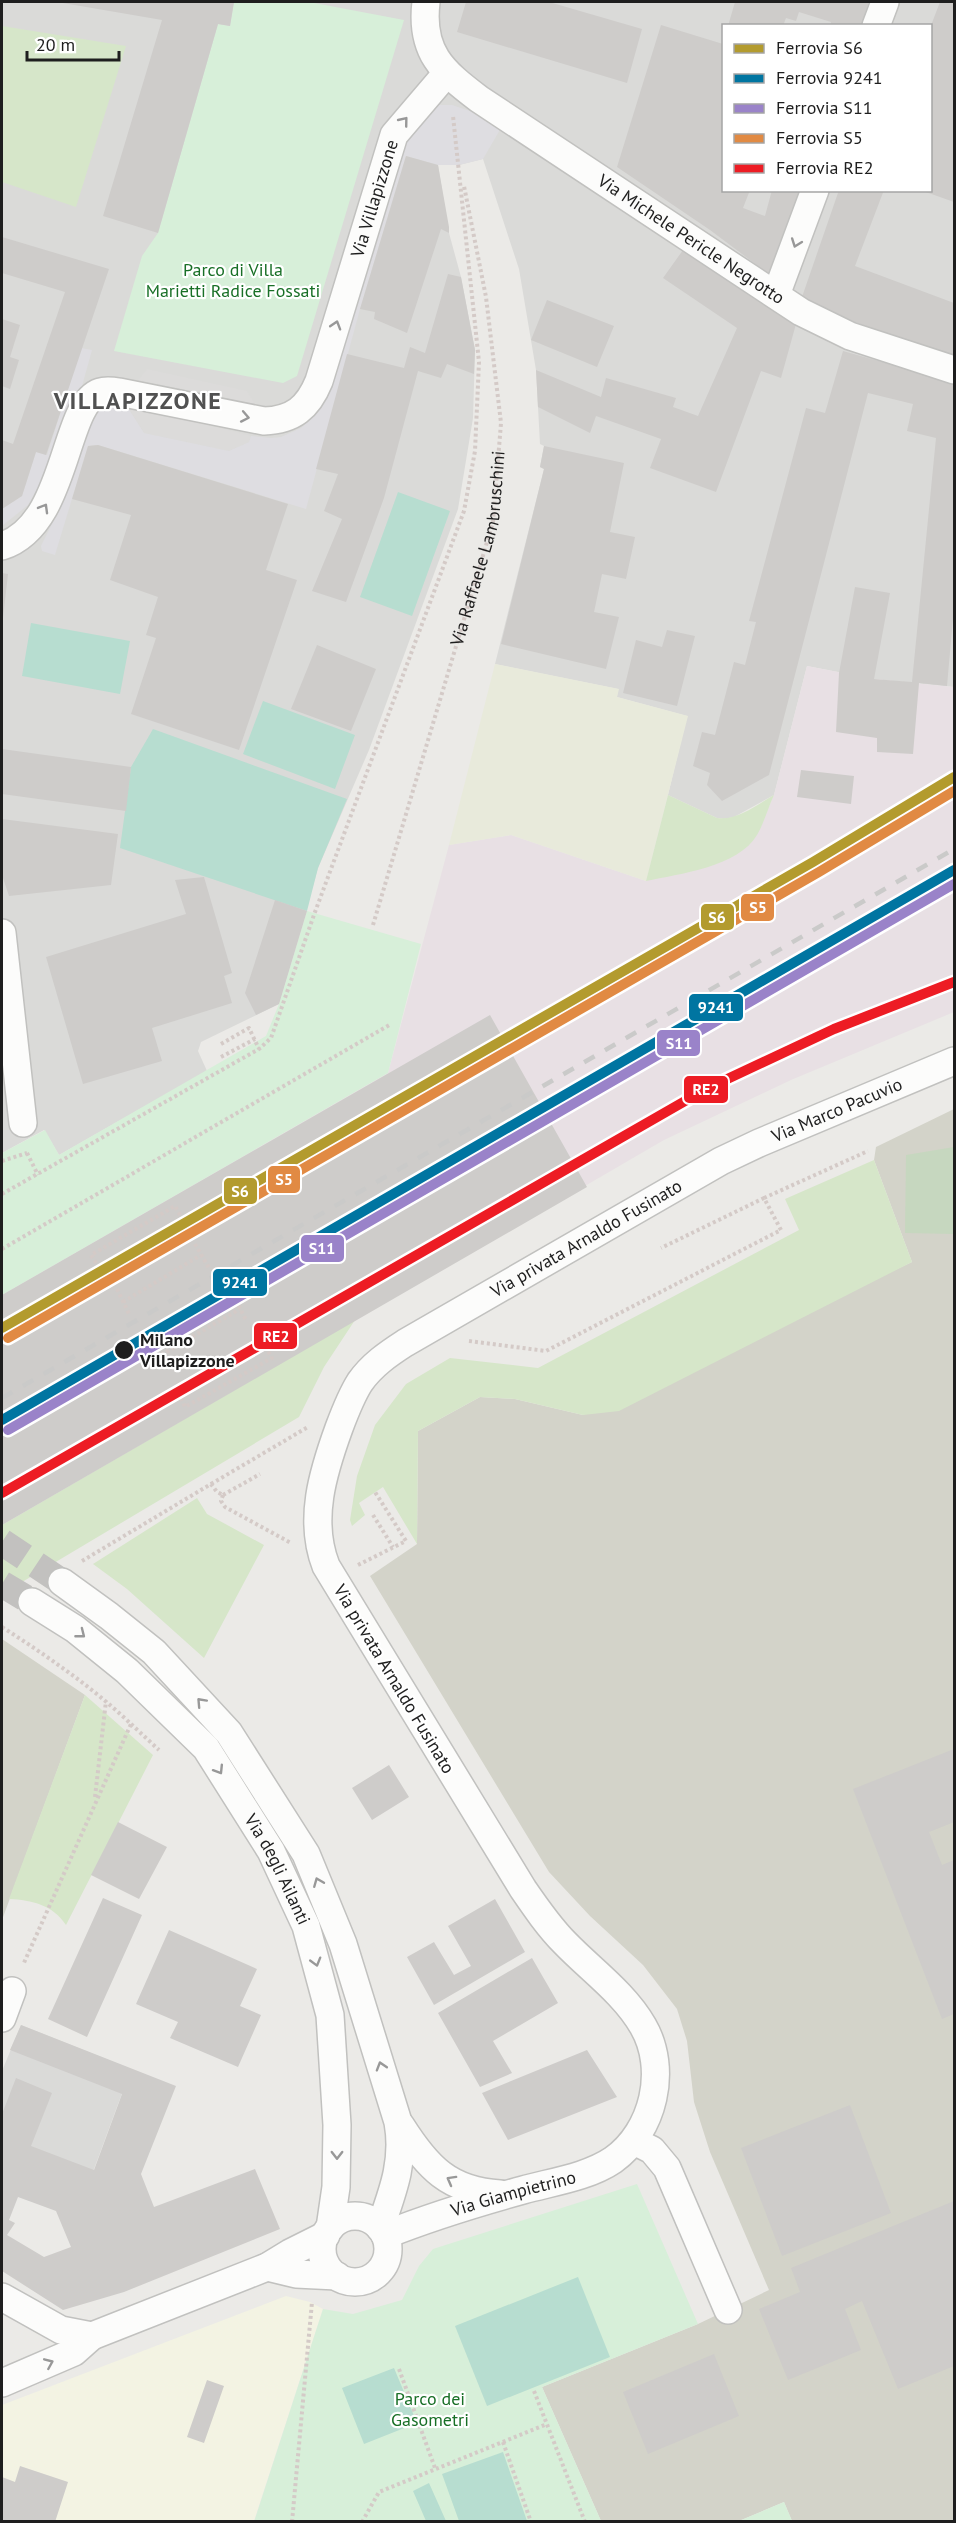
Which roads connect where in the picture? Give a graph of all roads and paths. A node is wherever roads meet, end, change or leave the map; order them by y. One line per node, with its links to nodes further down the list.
1 (426, 2): 4 (street)
2 (885, 2): 3 (street)
3 (877, 24)
4 (446, 74): 6 (street, Via Michele Pericle Negrotto); 8 (street, Via Villapizzone, one-way to 4)
5 (814, 192): 6 (street, one-way to 6)
6 (776, 295): 7 (street, Via Michele Pericle Negrotto)
7 (954, 370)
8 (2, 546)
9 (373, 925): 14 (path, Via Raffaele Lambruschini)
10 (2, 933): 17 (street)
11 (391, 1024): 27 (path)
12 (255, 1039): 13 (path); 14 (path); 15 (path)
13 (221, 1044)
14 (259, 1049): 21 (path)
15 (222, 1057)
16 (954, 1061): 20 (street, Via Marco Pacuvio)
17 (23, 1123)
18 (868, 1151): 23 (path)
19 (27, 1153): 21 (path)
20 (721, 1161): 51 (street, Via privata Arnaldo Fusinato)
21 (38, 1175): 22 (path)
22 (2, 1194)
23 (764, 1198): 26 (path); 37 (path)
24 (180, 1215): 29 (path)
25 (195, 1244): 28 (path)
26 (662, 1248)
27 (2, 1249)
28 (201, 1256): 30 (path); 33 (path)
29 (96, 1263)
30 (209, 1269)
31 (117, 1289): 33 (path)
32 (233, 1295): 34 (path)
33 (123, 1302): 35 (path)
34 (240, 1309): 36 (path); 40 (path)
35 (129, 1314)
36 (246, 1320)
37 (464, 1340)
38 (149, 1343): 40 (path)
39 (266, 1348): 42 (path)
40 (156, 1358): 41 (path)
41 (161, 1369)
42 (181, 1398)
43 (314, 1423): 45 (path)
44 (260, 1474): 47 (path)
45 (211, 1484): 47 (path); 50 (path)
46 (375, 1492): 49 (path)
47 (223, 1495): 51 (path)
48 (373, 1515): 49 (path)
49 (393, 1547): 51 (path)
50 (81, 1562)
51 (326, 1566): 62 (street, Via privata Arnaldo Fusinato)
52 (62, 1582): 61 (street, Via degli Ailanti, one-way to 52)
53 (32, 1602): 64 (street, Via degli Ailanti, one-way to 64)
54 (2, 1627): 55 (path)
55 (106, 1700): 56 (path); 58 (path)
56 (131, 1724): 57 (path); 58 (path)
57 (159, 1750)
58 (94, 1804): 59 (path)
59 (12, 1991): 60 (street)
60 (2, 2018)
61 (398, 2122): 63 (street, Via degli Ailanti, one-way to 61); 65 (street, Via degli Ailanti)
62 (634, 2141): 63 (street, Via Giampietrino); 70 (street)
63 (507, 2194): 65 (street, Via Giampietrino)
64 (328, 2231): 65 (street); 66 (street); 67 (street)
65 (383, 2232): 67 (street)
66 (267, 2267): 67 (street); 71 (street)
67 (337, 2276)
68 (2, 2297): 71 (street)
69 (312, 2298): 78 (path)
70 (728, 2310)
71 (93, 2336): 73 (street, one-way to 71)
72 (399, 2369): 77 (path)
73 (2, 2383)
74 (534, 2391): 75 (path)
75 (546, 2424): 76 (path); 81 (path)
76 (503, 2442): 77 (path); 80 (path)
77 (435, 2468): 79 (path)
78 (292, 2522)
79 (362, 2522)
80 (531, 2522)
81 (585, 2522)

